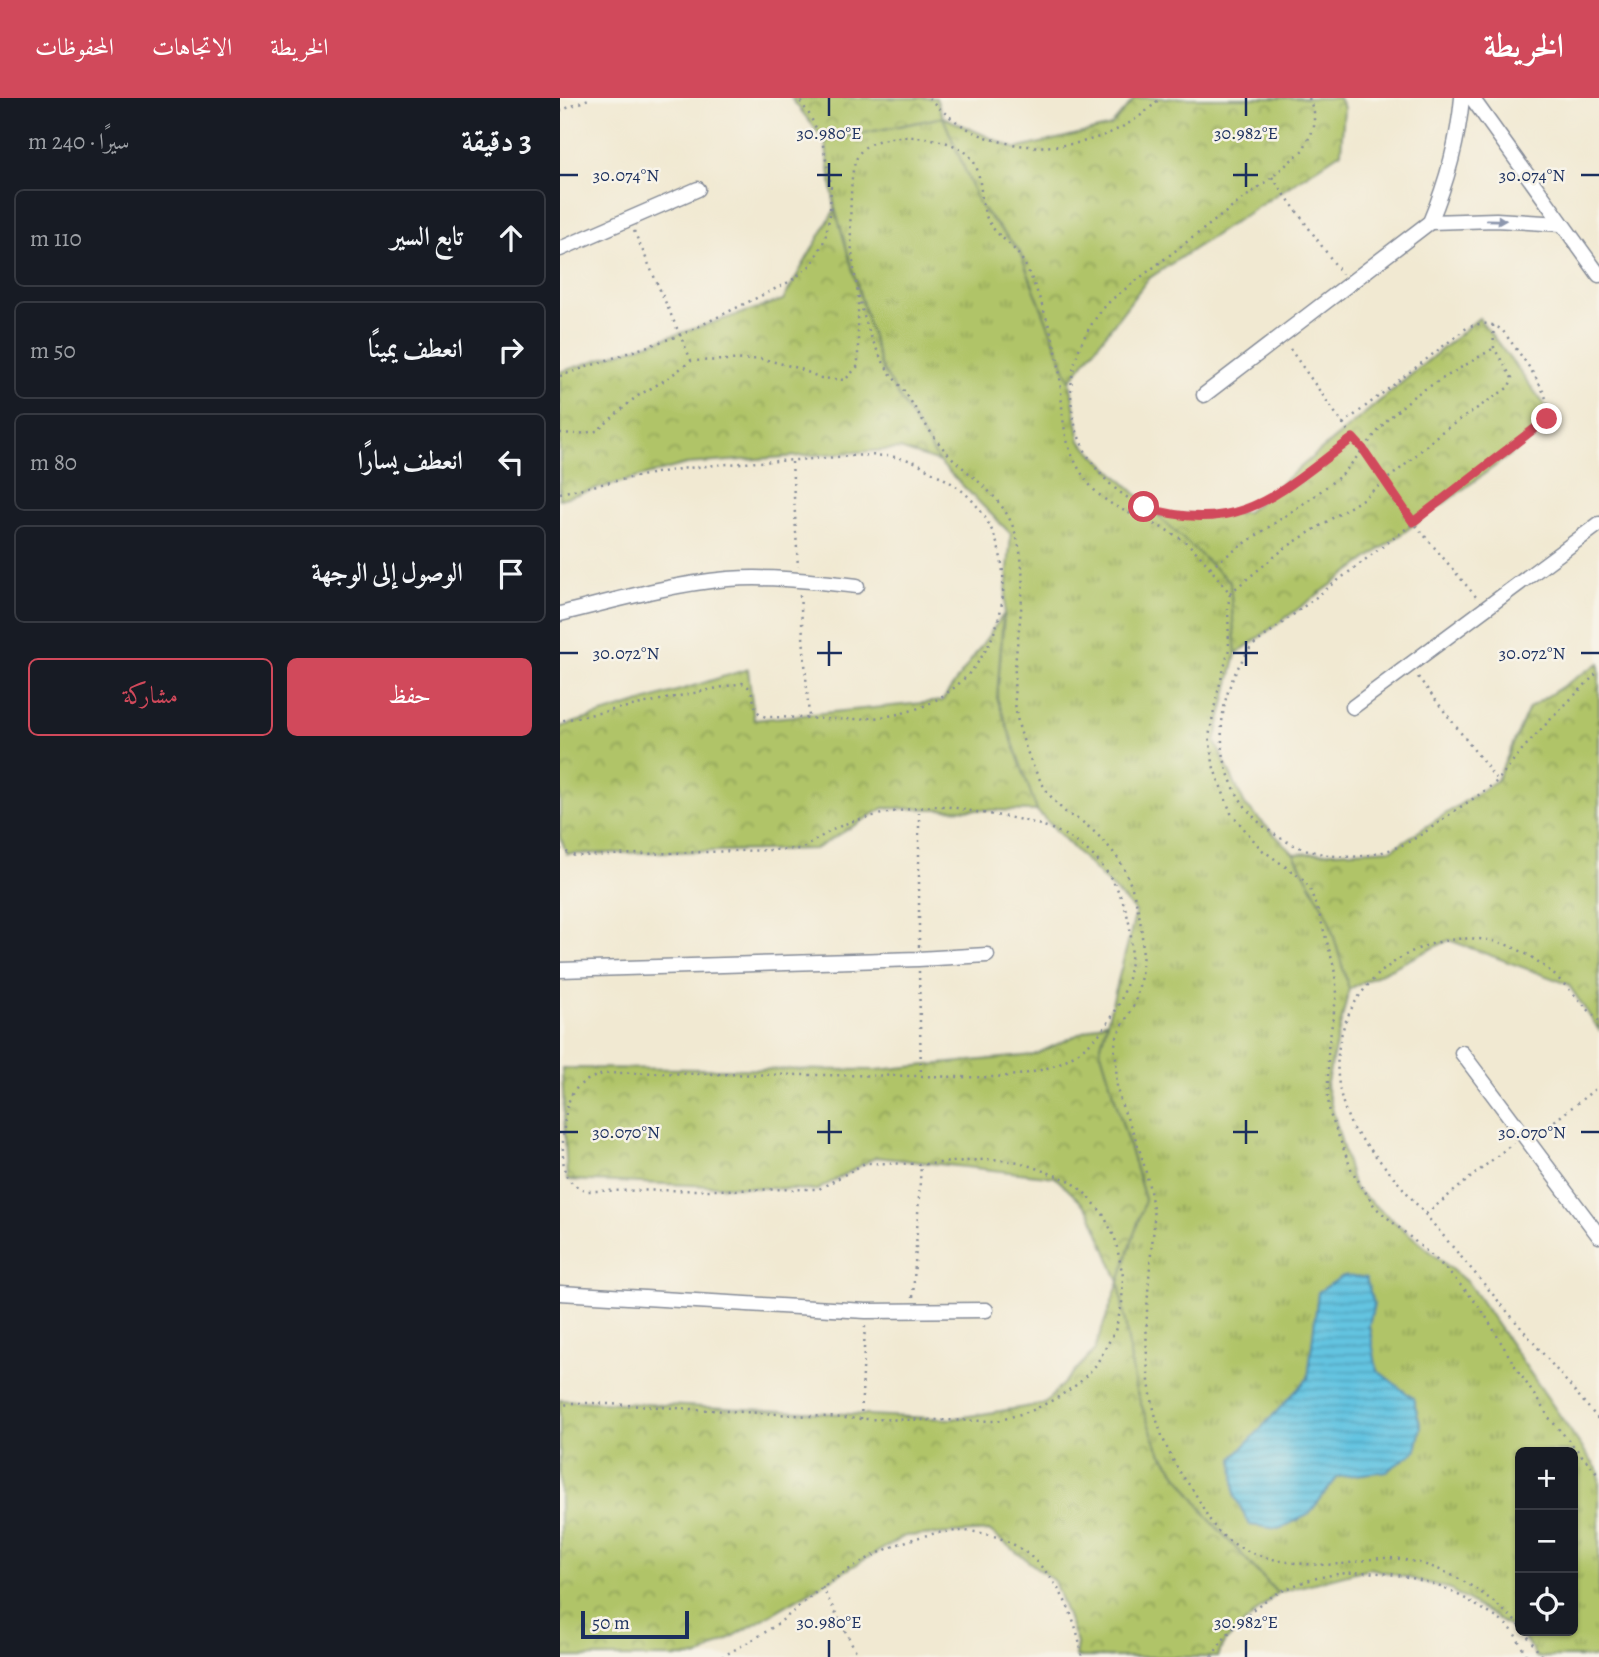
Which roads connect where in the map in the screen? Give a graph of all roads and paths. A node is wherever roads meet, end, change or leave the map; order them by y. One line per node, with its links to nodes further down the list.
1 (591, 98): 8 (path)
2 (798, 98): 19 (path)
3 (929, 98): 4 (path)
4 (1160, 98)
5 (1309, 98): 9 (path)
6 (1462, 98): 12 (street)
7 (1472, 98): 13 (street)
8 (560, 111)
9 (1272, 177): 16 (path); 27 (path)
10 (698, 189): 11 (street)
11 (629, 219): 14 (street); 19 (path)
12 (1430, 222): 13 (street, one-way to 13); 16 (street)
13 (1561, 224): 15 (street)
14 (560, 249)
15 (1599, 275)
16 (1349, 284): 20 (street)
17 (858, 287): 22 (path); 33 (path); 67 (path)
18 (1493, 325): 21 (path); 25 (path); 31 (path)
19 (681, 335): 22 (path); 23 (path)
20 (1281, 336): 24 (street); 25 (path)
21 (1494, 348): 28 (path); 29 (path)
22 (691, 361): 26 (path)
23 (560, 376)
24 (1204, 395)
25 (1343, 424): 27 (path)
26 (560, 433)
27 (1353, 438): 28 (path)
28 (1363, 449): 29 (path); 33 (path)
29 (1385, 482): 31 (path); 35 (path)
30 (560, 493): 41 (path)
31 (1413, 522): 36 (path); 42 (path)
32 (1599, 524): 36 (street)
33 (1210, 567): 35 (path)
34 (857, 586): 37 (street)
35 (1230, 593): 65 (path)
36 (1486, 608): 38 (street)
37 (560, 614)
38 (1409, 665): 40 (street); 42 (path)
39 (1599, 671): 42 (path)
40 (1353, 707)
41 (560, 721)
42 (1497, 780)
43 (919, 809): 44 (path); 46 (path); 50 (path)
44 (560, 849)
45 (986, 955): 46 (street)
46 (918, 959): 47 (street); 50 (path)
47 (560, 970)
48 (1599, 1021): 56 (path)
49 (1462, 1053): 54 (street)
50 (920, 1076): 53 (path)
51 (1599, 1086): 54 (path)
52 (560, 1110): 53 (path)
53 (567, 1111): 55 (path)
54 (1525, 1138): 56 (path); 57 (street)
55 (920, 1164): 61 (path); 63 (path)
56 (1426, 1214): 64 (path)
57 (1599, 1236)
58 (560, 1293): 60 (street)
59 (986, 1310): 61 (street)
60 (866, 1311): 61 (street); 63 (path)
61 (912, 1311)
62 (560, 1406): 63 (path)
63 (861, 1419)
64 (1599, 1420)
65 (1599, 1475)
66 (822, 1587): 69 (path); 70 (path); 71 (path)
67 (1515, 1621)
68 (1527, 1636): 74 (path)
69 (722, 1657)
70 (859, 1657)
71 (1082, 1657)
72 (1212, 1657): 73 (path)
73 (1527, 1657)
74 (1542, 1657)

